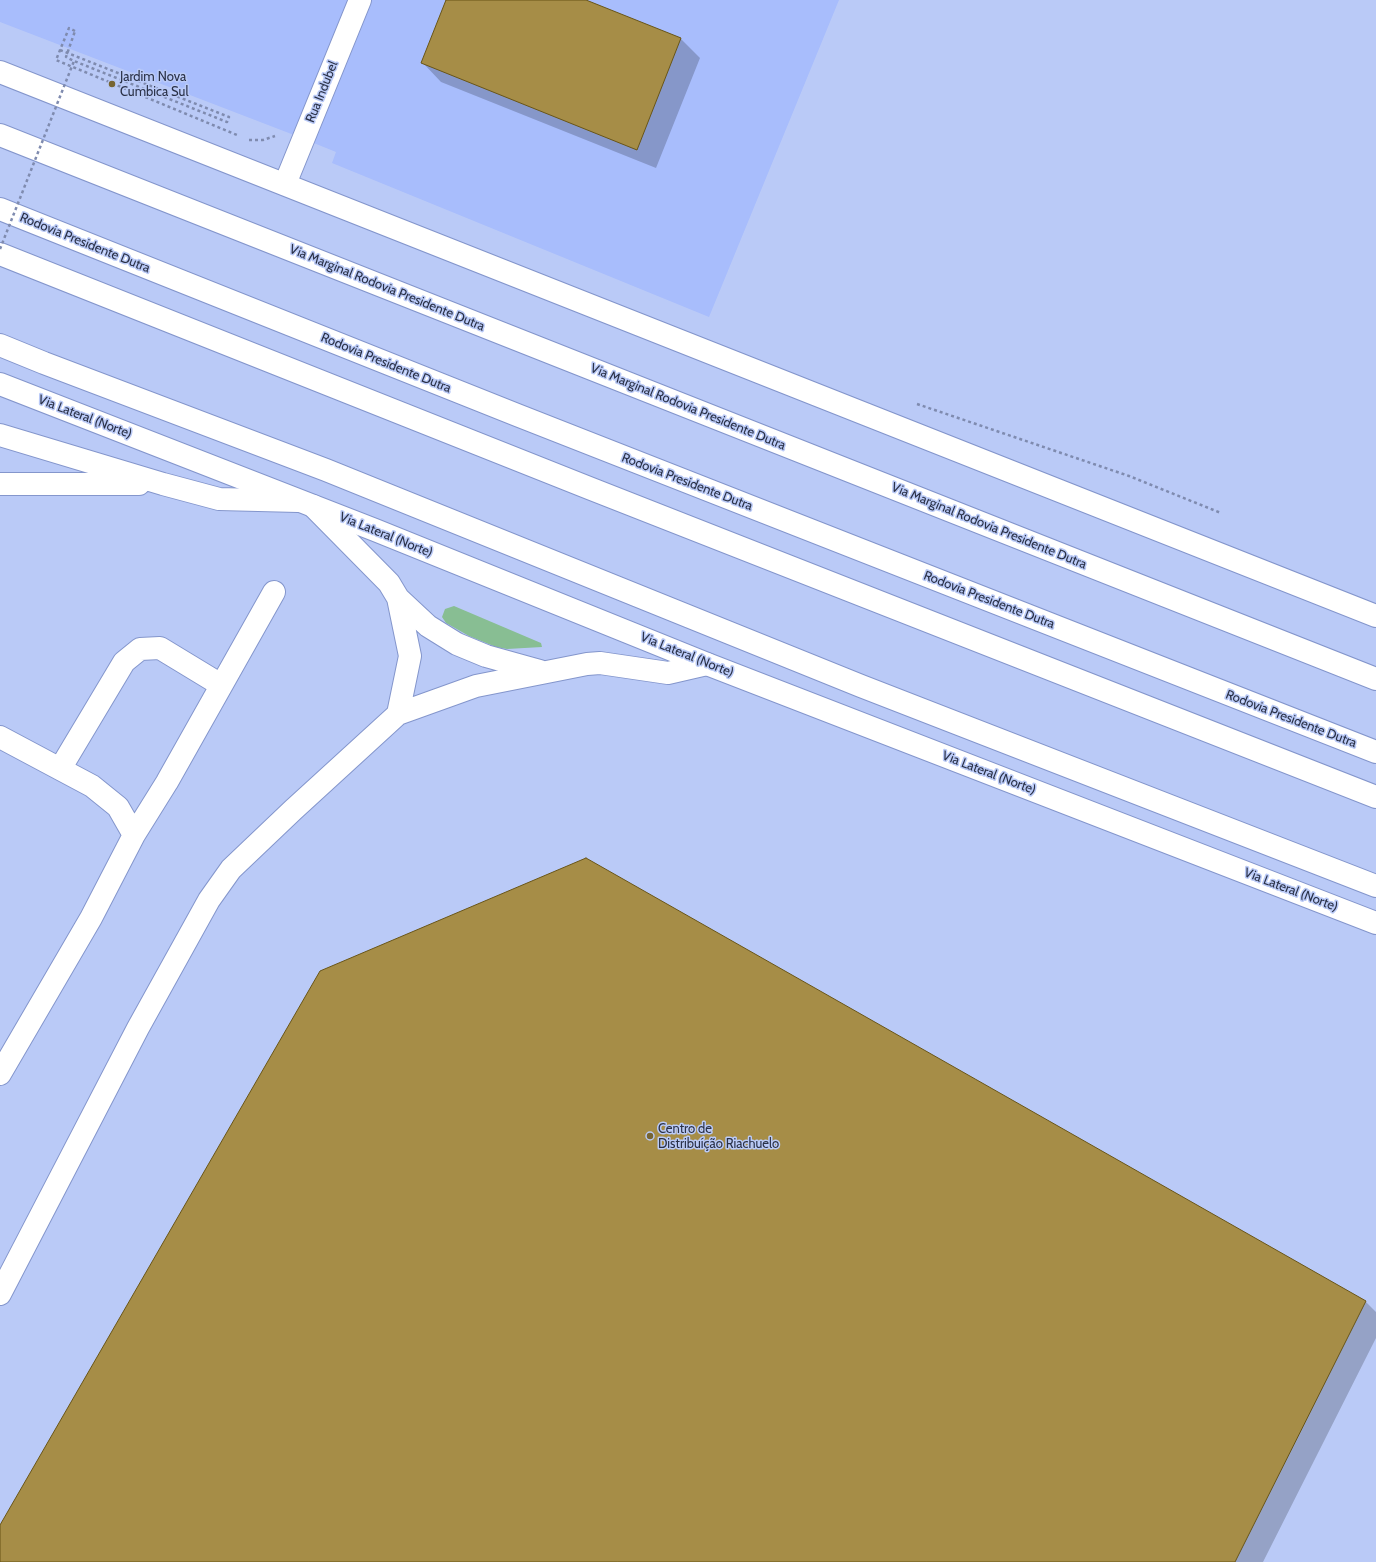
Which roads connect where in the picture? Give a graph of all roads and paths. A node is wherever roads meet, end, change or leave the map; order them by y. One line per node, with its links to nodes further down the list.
1 (360, 0): 7 (main road, Rua Indubel)
2 (60, 50): 3 (path, bridge); 3 (path); 5 (path)
3 (74, 61): 9 (path, bridge)
4 (0, 72): 7 (main road)
5 (280, 133)
6 (0, 136): 26 (main road, Via Marginal Rodovia Presidente Dutra)
7 (285, 184): 19 (main road)
8 (0, 209): 30 (main road, Rodovia Presidente Dutra)
9 (0, 249)
10 (0, 254): 32 (main road)
11 (0, 345): 34 (main road)
12 (0, 384): 17 (main road, Via Lateral (Norte))
13 (910, 402): 18 (path)
14 (0, 435): 16 (main road)
15 (0, 484): 16 (main road)
16 (163, 484): 17 (main road)
17 (306, 504): 21 (main road); 24 (main road, Via Lateral (Norte))
18 (1221, 513)
19 (1288, 581): 22 (main road); 23 (main road)
20 (274, 592): 27 (main road)
21 (398, 598): 25 (main road); 28 (main road)
22 (1376, 600)
23 (1376, 616)
24 (707, 664): 25 (main road); 35 (main road, Via Lateral (Norte))
25 (545, 672): 28 (main road)
26 (1376, 679)
27 (220, 685): 31 (main road); 33 (main road)
28 (398, 714): 37 (main road)
29 (0, 737): 31 (main road)
30 (1376, 752)
31 (60, 769): 33 (main road)
32 (1376, 797)
33 (134, 835): 36 (main road)
34 (1376, 886)
35 (1376, 924)
36 (0, 1074)
37 (0, 1294)

